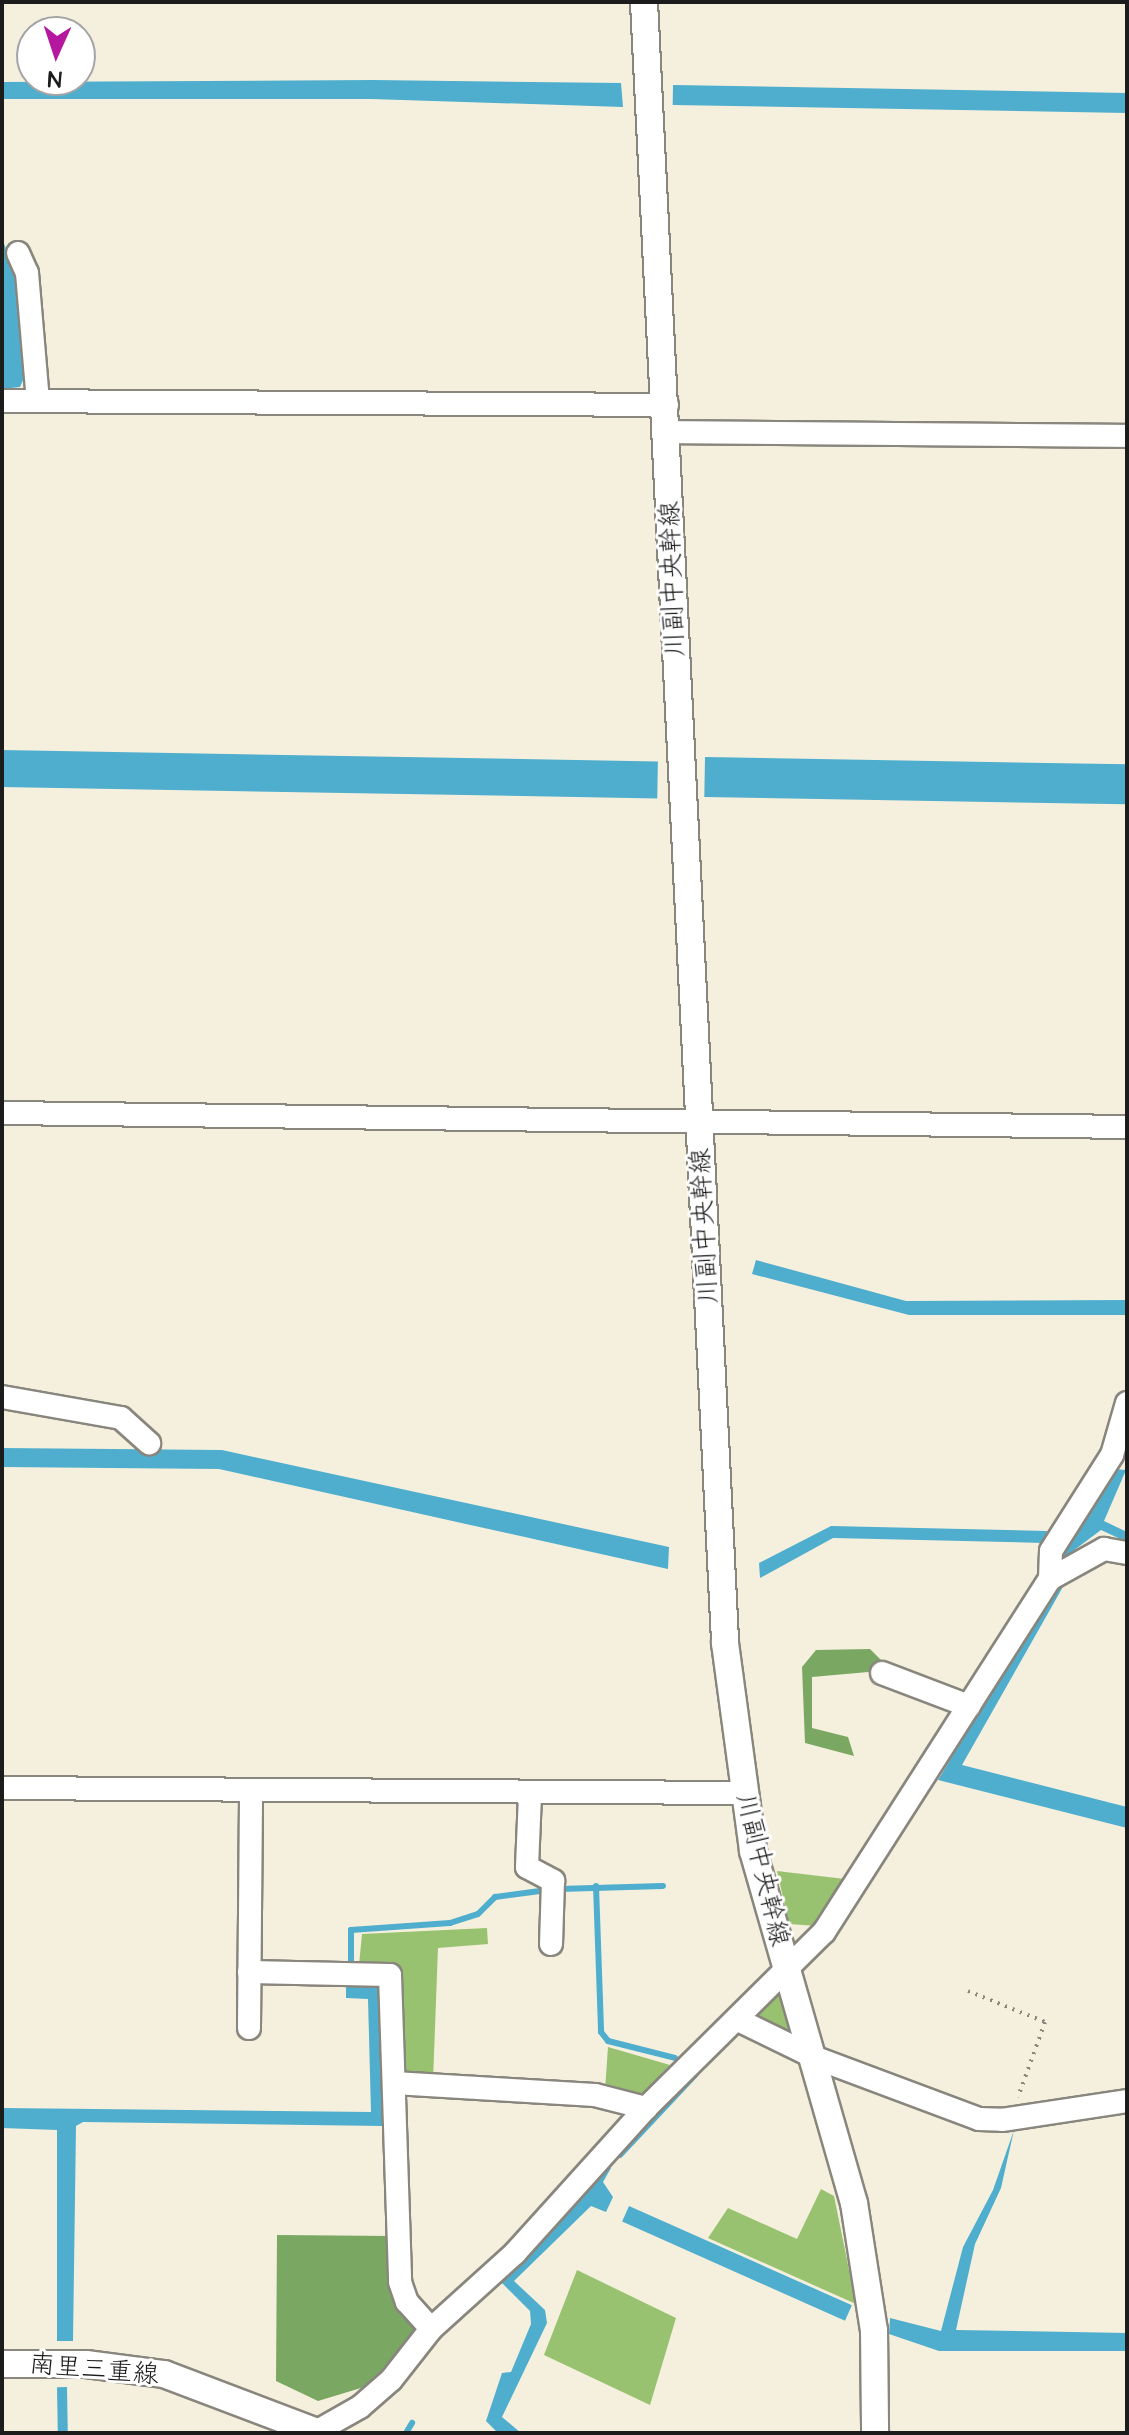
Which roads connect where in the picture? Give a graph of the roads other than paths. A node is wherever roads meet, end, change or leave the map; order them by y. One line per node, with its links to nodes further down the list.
1 (644, 2): 5 (street, 川副中央幹線)
2 (18, 253): 4 (street)
3 (2, 401): 4 (street)
4 (38, 401): 5 (street)
5 (667, 405): 6 (street, 川副中央幹線)
6 (667, 432): 7 (street); 9 (street, 川副中央幹線)
7 (1127, 436)
8 (2, 1113): 9 (street)
9 (700, 1121): 10 (street); 20 (street, 川副中央幹線)
10 (1127, 1127)
11 (2, 1397): 13 (street)
12 (1127, 1403): 15 (street)
13 (149, 1443)
14 (1127, 1553): 15 (street)
15 (1050, 1579): 17 (street)
16 (882, 1673): 17 (street)
17 (969, 1706): 24 (street)
18 (2, 1788): 19 (street)
19 (251, 1790): 21 (street); 23 (street)
20 (742, 1793): 21 (street); 24 (street, 川副中央幹線)
21 (530, 1795): 22 (street)
22 (551, 1944)
23 (249, 1972): 26 (street); 28 (street)
24 (787, 1973): 25 (street); 27 (street, 川副中央幹線)
25 (738, 2020): 27 (street); 30 (street)
26 (249, 2028)
27 (816, 2058): 29 (street); 34 (street, 川副中央幹線)
28 (394, 2083): 30 (street); 31 (street)
29 (1127, 2101)
30 (646, 2108): 31 (street)
31 (431, 2329): 33 (street)
32 (2, 2364): 33 (street, 南里三重線)
33 (317, 2433)
34 (875, 2433)

